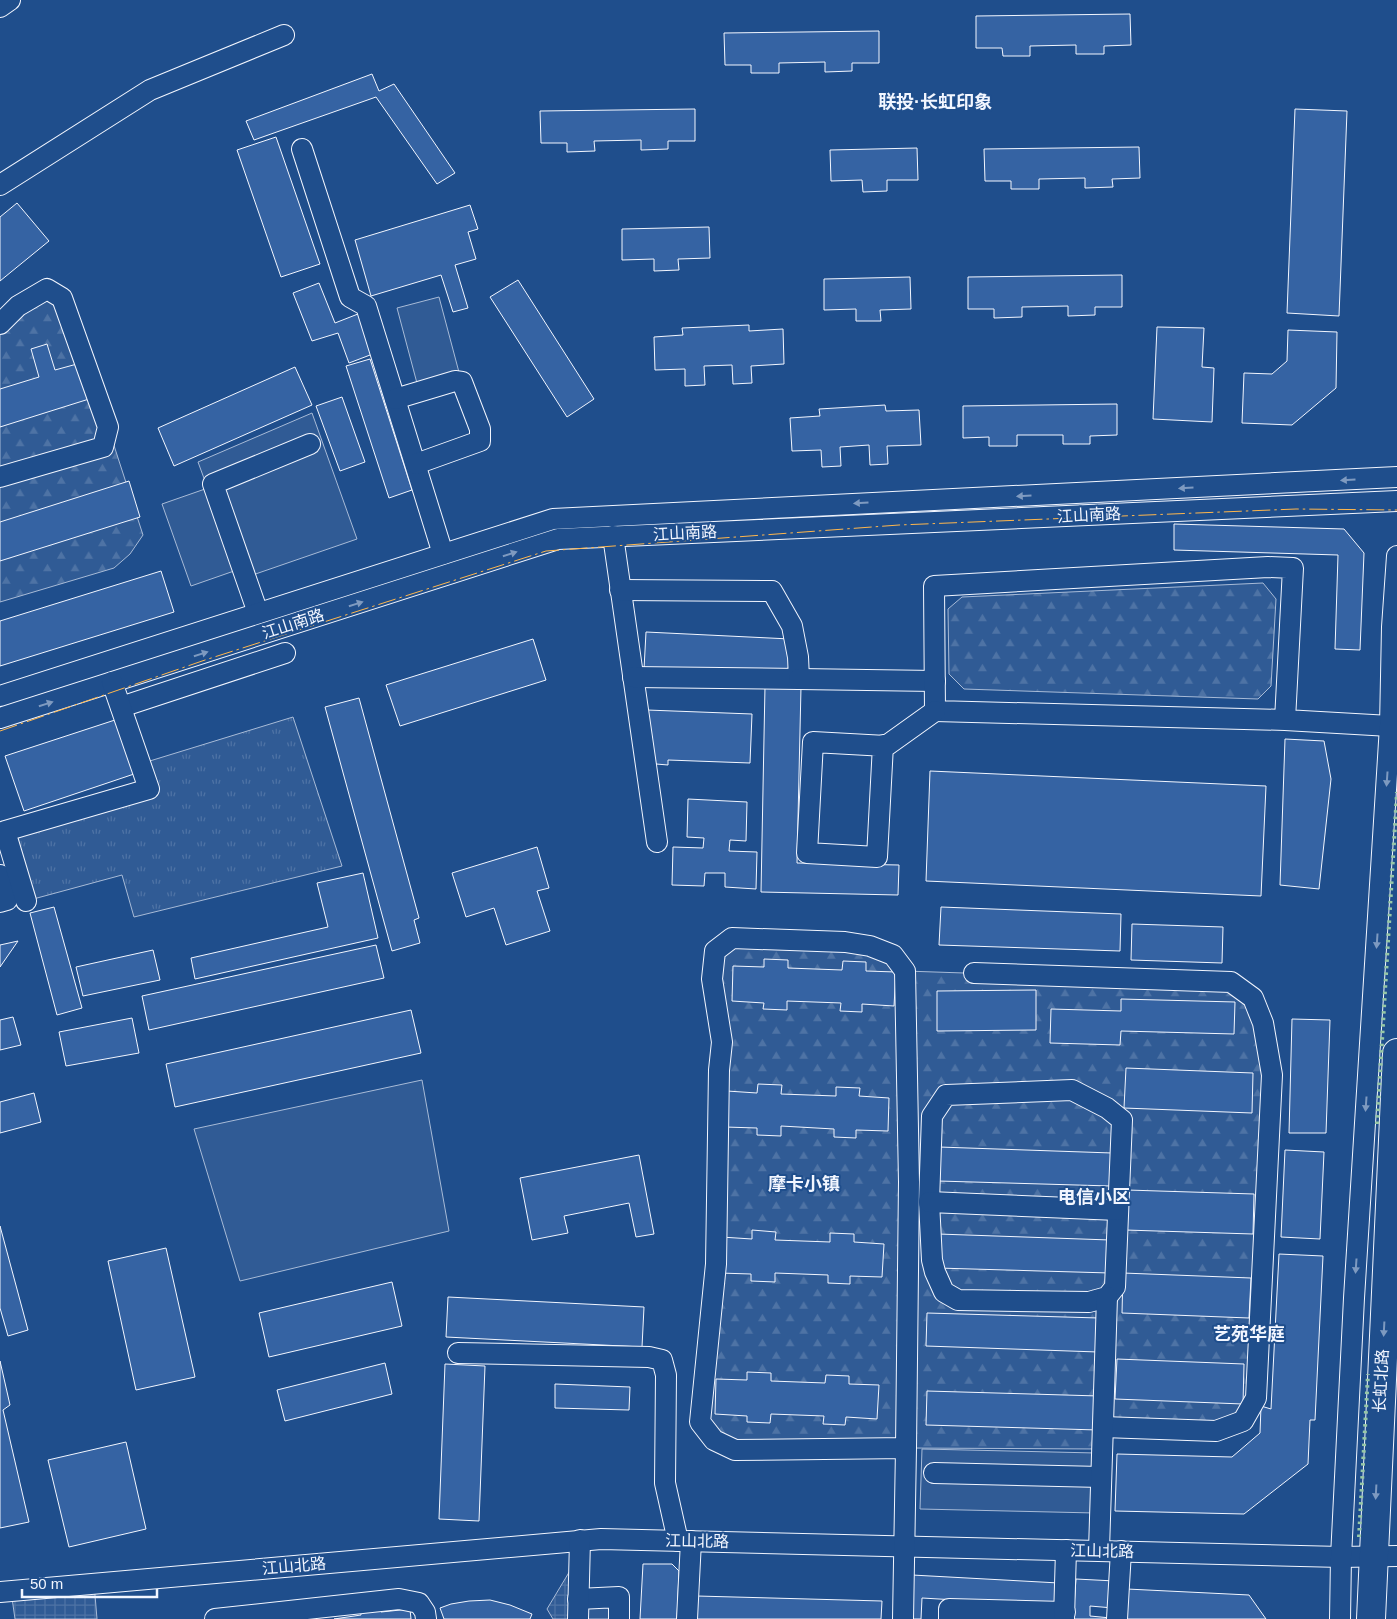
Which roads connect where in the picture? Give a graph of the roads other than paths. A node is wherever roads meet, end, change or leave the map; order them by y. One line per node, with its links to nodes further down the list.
1 (10, 0): 2 (street)
2 (0, 7)
3 (284, 34): 5 (street)
4 (302, 150): 7 (street)
5 (0, 185)
6 (0, 324): 10 (street)
7 (395, 399): 9 (street); 9 (street)
8 (310, 444): 17 (street)
9 (416, 464): 14 (street)
10 (0, 477)
11 (1397, 477): 14 (street, 江山南路, one-way to 14)
12 (1397, 501): 13 (street, 江山南路)
13 (613, 536): 16 (street); 22 (street, 江山南路, one-way to 13)
14 (444, 554): 17 (street, 江山南路)
15 (1397, 556): 28 (street)
16 (620, 590): 19 (street); 20 (street)
17 (258, 613): 23 (street, 江山南路)
18 (285, 653): 24 (street)
19 (633, 677): 20 (street); 30 (street)
20 (799, 679): 21 (street)
21 (935, 681): 25 (street); 27 (street)
22 (112, 682): 24 (street); 26 (street, 江山南路, one-way to 22)
23 (0, 696)
24 (121, 707): 32 (street)
25 (935, 711): 27 (street); 29 (street)
26 (0, 718)
27 (1285, 720): 28 (street)
28 (1390, 726): 50 (street, one-way to 50)
29 (883, 746): 29 (street)
30 (657, 842)
31 (0, 875): 33 (street)
32 (26, 901)
33 (0, 902)
34 (974, 973): 40 (street)
35 (1397, 1053): 51 (highway, 长虹北路, one-way to 51)
36 (929, 1202): 37 (street); 37 (street); 38 (street)
37 (1118, 1210): 38 (street)
38 (1107, 1297): 40 (street)
39 (458, 1353): 45 (street)
40 (1103, 1427): 43 (street)
41 (906, 1448): 41 (street); 46 (street)
42 (934, 1473): 43 (street)
43 (1101, 1477): 48 (street)
44 (580, 1540): 45 (street, 江山北路); 52 (street, 江山北路); 53 (street)
45 (685, 1541): 46 (street, 江山北路); 59 (street)
46 (905, 1546): 47 (street, 江山北路); 60 (street)
47 (1066, 1550): 48 (street, 江山北路); 54 (street)
48 (1099, 1550): 49 (street, 江山北路)
49 (1120, 1551): 50 (street, 江山北路); 62 (street)
50 (1341, 1556): 51 (street, 江山北路); 63 (street)
51 (1385, 1556): 64 (highway, 长虹北路)
52 (0, 1592)
53 (578, 1599): 57 (street); 58 (street)
54 (1065, 1615): 61 (street)
55 (215, 1619): 56 (street)
56 (426, 1619)
57 (578, 1619)
58 (619, 1619)
59 (687, 1619)
60 (903, 1619)
61 (949, 1619)
62 (1117, 1619)
63 (1340, 1619)
64 (1371, 1619)

